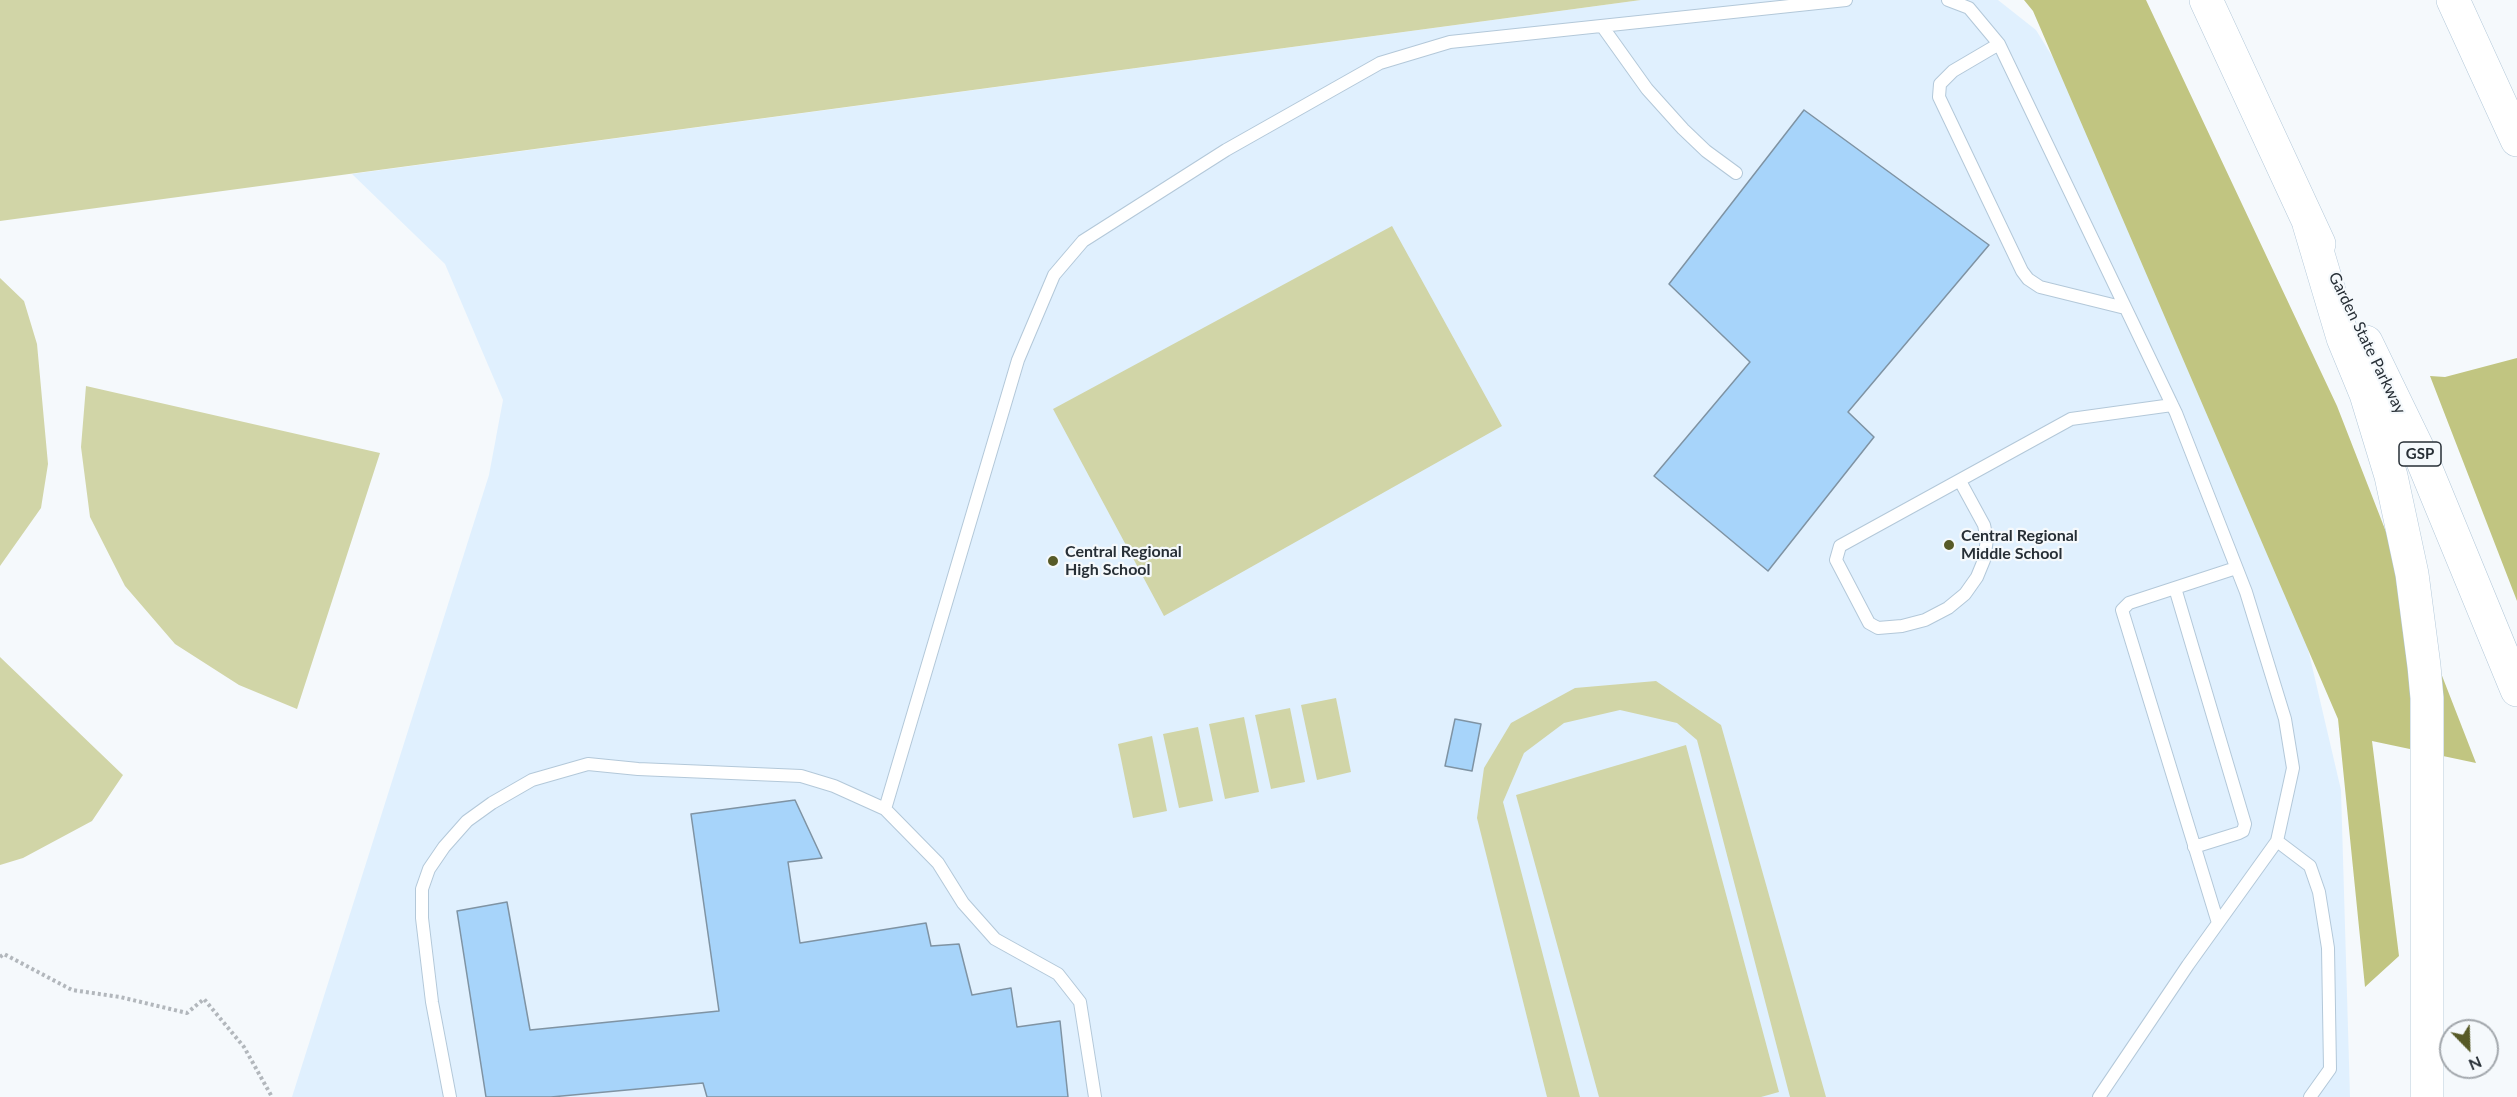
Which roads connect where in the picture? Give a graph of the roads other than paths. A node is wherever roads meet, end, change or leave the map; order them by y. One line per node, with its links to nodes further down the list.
1 (1846, 0): 5 (lane)
2 (1948, 0): 6 (lane)
3 (2206, 0): 9 (highway, Garden State Parkway / GSP)
4 (2453, 0): 7 (highway)
5 (1602, 26): 8 (lane); 16 (lane)
6 (1999, 44): 10 (lane); 10 (lane)
7 (2517, 141)
8 (1736, 173)
9 (2309, 224): 15 (highway, Garden State Parkway / GSP); 24 (highway)
10 (2125, 308): 11 (lane)
11 (2172, 405): 12 (lane); 13 (lane)
12 (1960, 481): 12 (lane)
13 (2236, 568): 14 (lane); 17 (lane)
14 (2175, 588): 18 (lane); 18 (lane)
15 (2517, 690)
16 (885, 809): 20 (lane); 21 (lane)
17 (2277, 841): 19 (lane); 23 (lane)
18 (2194, 847): 19 (lane)
19 (2218, 923): 22 (lane)
20 (450, 1097)
21 (1095, 1097)
22 (2099, 1097)
23 (2310, 1097)
24 (2427, 1097)

